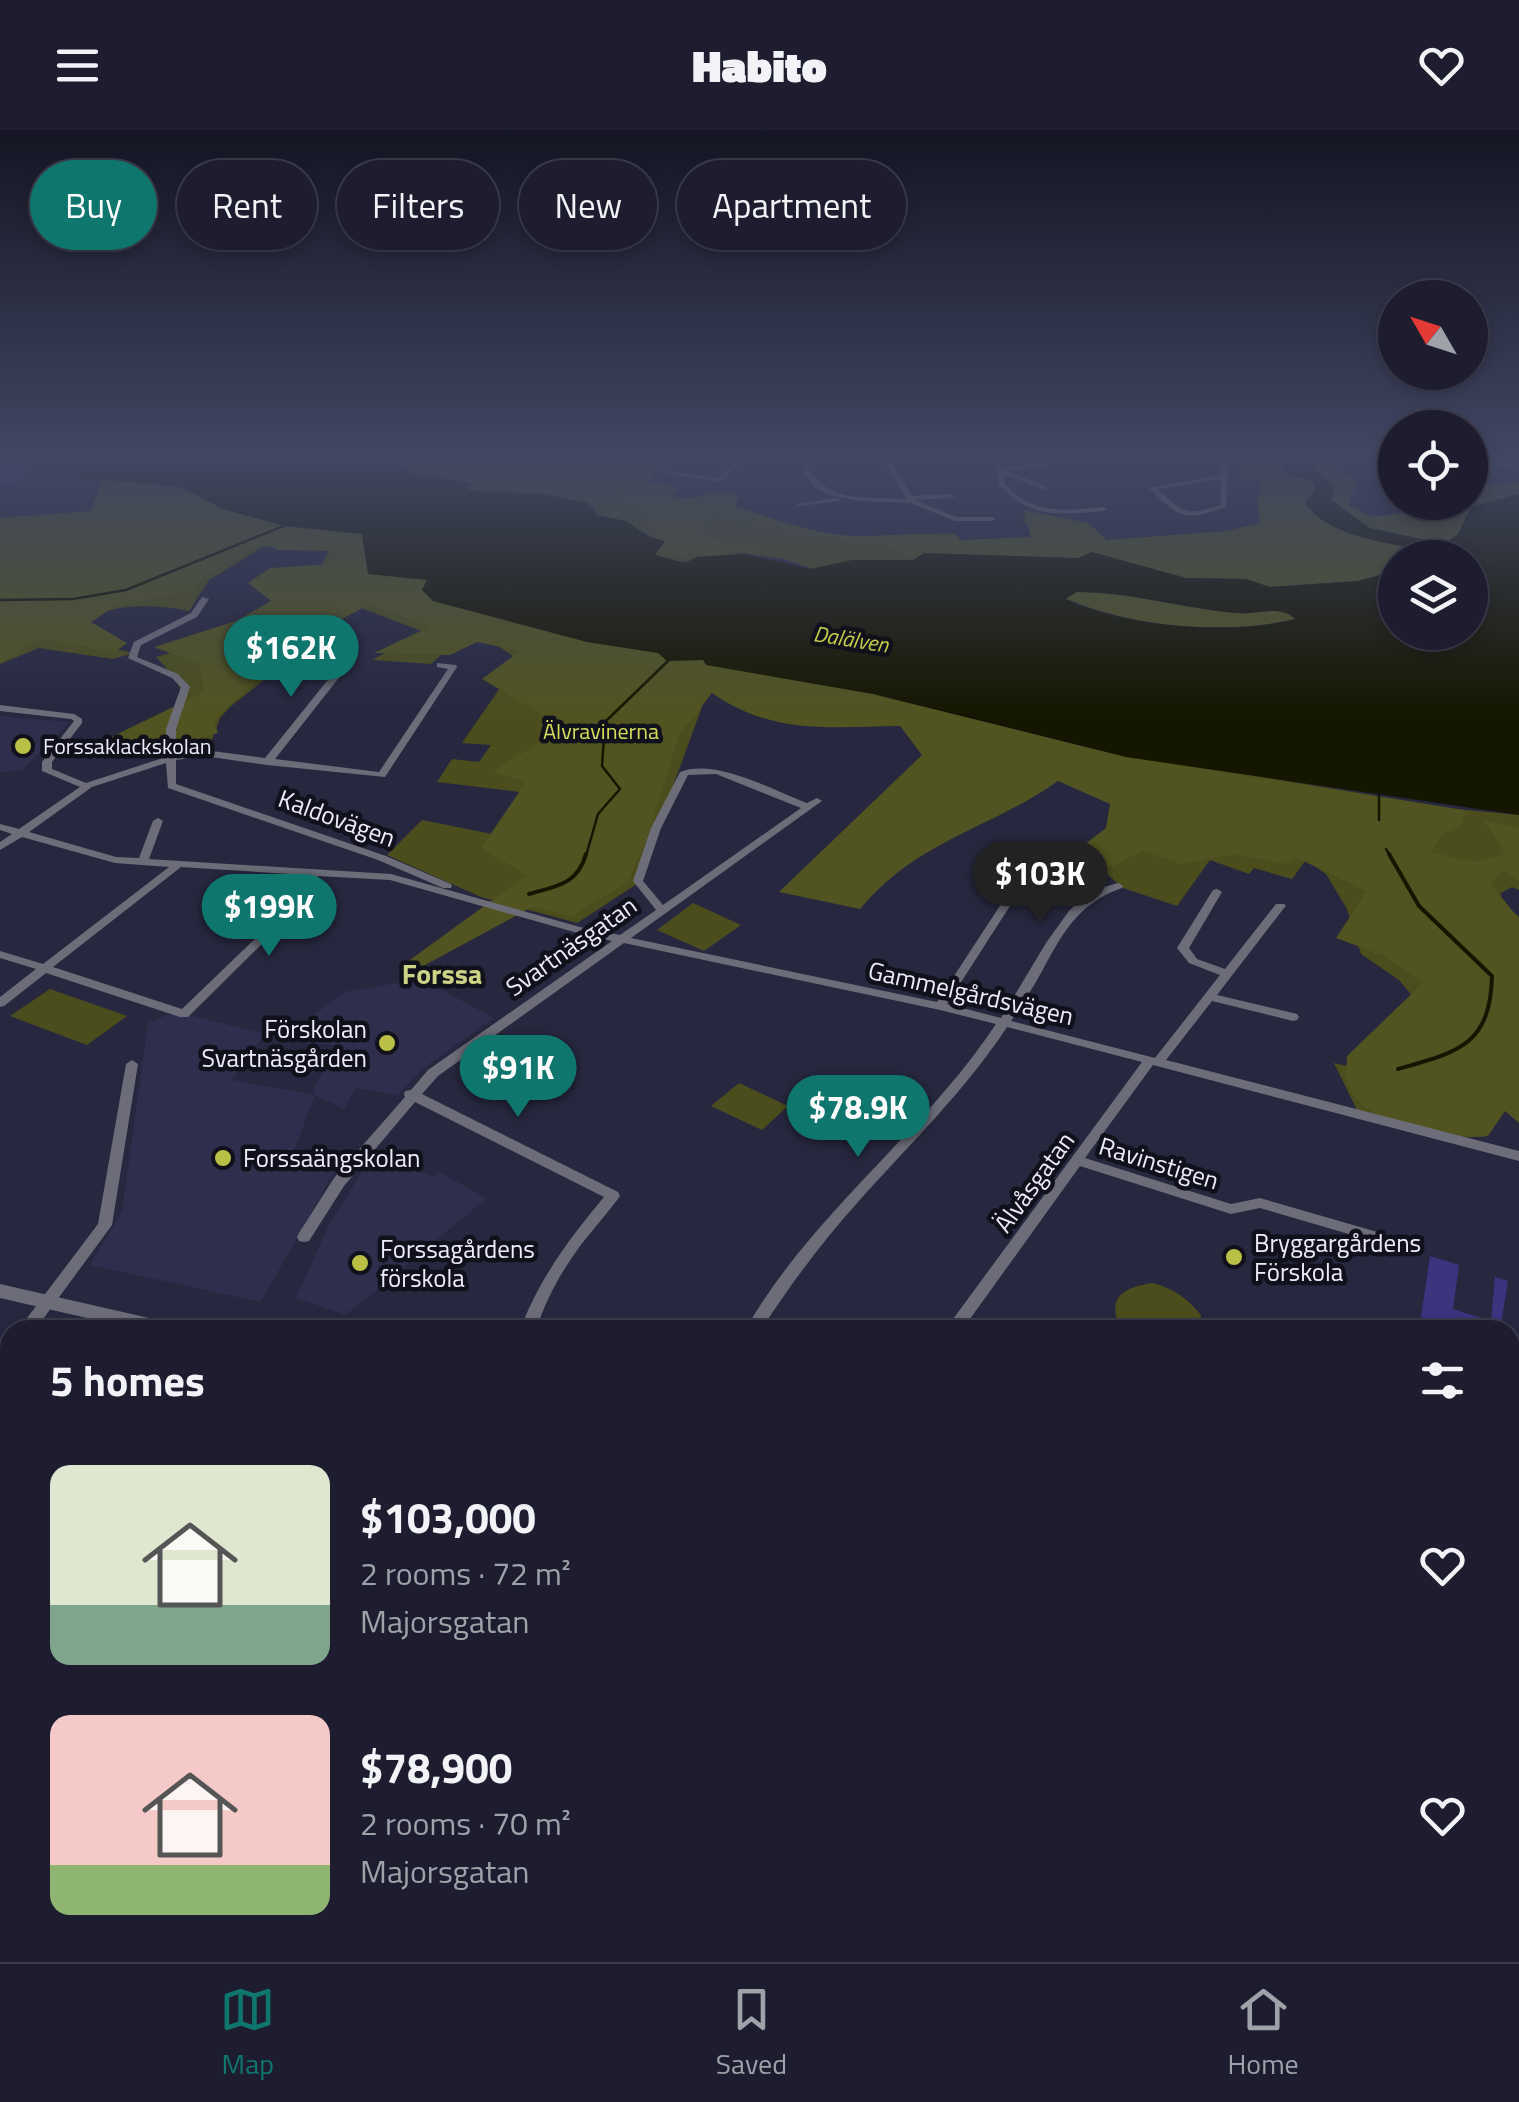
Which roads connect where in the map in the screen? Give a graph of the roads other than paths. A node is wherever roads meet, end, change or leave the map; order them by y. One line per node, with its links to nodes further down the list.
1 (205, 599): 5 (street)
2 (346, 663): 6 (street)
3 (440, 665): 6 (street)
4 (0, 708): 7 (street)
5 (172, 758): 6 (street); 7 (street); 9 (street)
6 (267, 762)
7 (86, 786): 8 (street); 13 (street)
8 (102, 786)
9 (170, 786): 10 (street); 21 (street, Kaldovägen)
10 (166, 798)
11 (158, 821): 15 (street)
12 (0, 827): 13 (street, Gammelgårdsvägen)
13 (20, 832): 14 (street); 15 (street, Gammelgårdsvägen)
14 (0, 846)
15 (143, 861): 16 (street, Gammelgårdsvägen)
16 (179, 864): 17 (street, Gammelgårdsvägen); 26 (street)
17 (316, 871): 21 (street, Gammelgårdsvägen); 26 (street)
18 (1118, 886): 32 (street)
19 (1217, 892): 27 (street)
20 (1012, 895): 30 (street)
21 (484, 904): 24 (street, Gammelgårdsvägen)
22 (1280, 906): 27 (street, Älvåsgatan)
23 (662, 910): 23 (street, Svartnäsgatan); 24 (street, Svartnäsgatan)
24 (620, 940): 30 (street, Gammelgårdsvägen); 35 (street, Svartnäsgatan)
25 (0, 954): 26 (street)
26 (44, 969): 29 (street)
27 (1227, 974): 28 (street, Älvåsgatan)
28 (1210, 997): 31 (street); 33 (street, Älvåsgatan)
29 (0, 1003)
30 (940, 1006): 32 (street, Gammelgårdsvägen)
31 (1293, 1017)
32 (1006, 1022): 33 (street, Gammelgårdsvägen); 45 (street)
33 (1154, 1061): 36 (street, Gammelgårdsvägen); 37 (street, Älvåsgatan)
34 (132, 1064): 41 (street)
35 (410, 1094): 38 (street, Svartnäsgatan); 44 (street)
36 (1519, 1156)
37 (1078, 1161): 39 (street, Ravinstigen); 46 (street, Älvåsgatan)
38 (304, 1237)
39 (1400, 1244)
40 (0, 1291): 41 (street)
41 (48, 1304): 42 (street); 43 (street)
42 (34, 1320)
43 (124, 1320)
44 (532, 1320)
45 (760, 1320)
46 (959, 1320)

